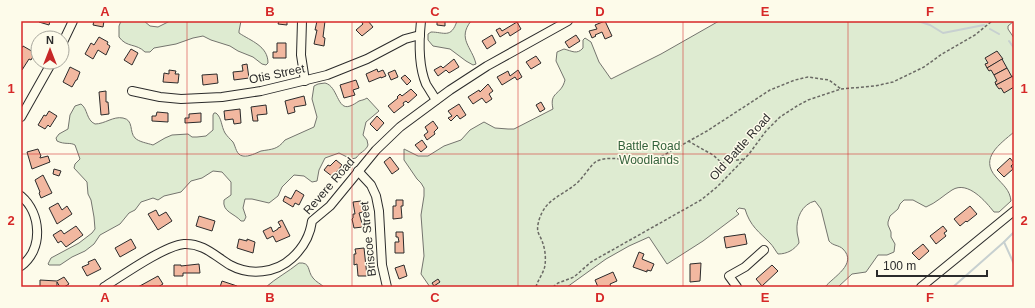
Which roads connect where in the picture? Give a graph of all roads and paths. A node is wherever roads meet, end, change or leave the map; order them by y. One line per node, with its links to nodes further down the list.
1 (302, 21): 7 (street)
2 (421, 21): 5 (street)
3 (568, 21): 10 (street, Revere Road)
4 (992, 21): 8 (path, Old Battle Road)
5 (420, 35): 7 (street, Otis Street); 10 (street)
6 (47, 70): 11 (street)
7 (305, 81): 9 (street, Otis Street)
8 (841, 89): 12 (path); 13 (path, Old Battle Road)
9 (132, 91)
10 (436, 100): 14 (street, Revere Road)
11 (21, 117)
12 (688, 141): 13 (path); 21 (path)
13 (744, 158): 22 (path, Old Battle Road)
14 (358, 171): 19 (street, Revere Road); 20 (street, Briscoe Street)
15 (21, 196): 18 (street)
16 (1014, 211): 24 (street)
17 (764, 250): 23 (street)
18 (21, 266)
19 (104, 287)
20 (387, 287)
21 (536, 287)
22 (553, 287)
23 (736, 287)
24 (921, 287)

